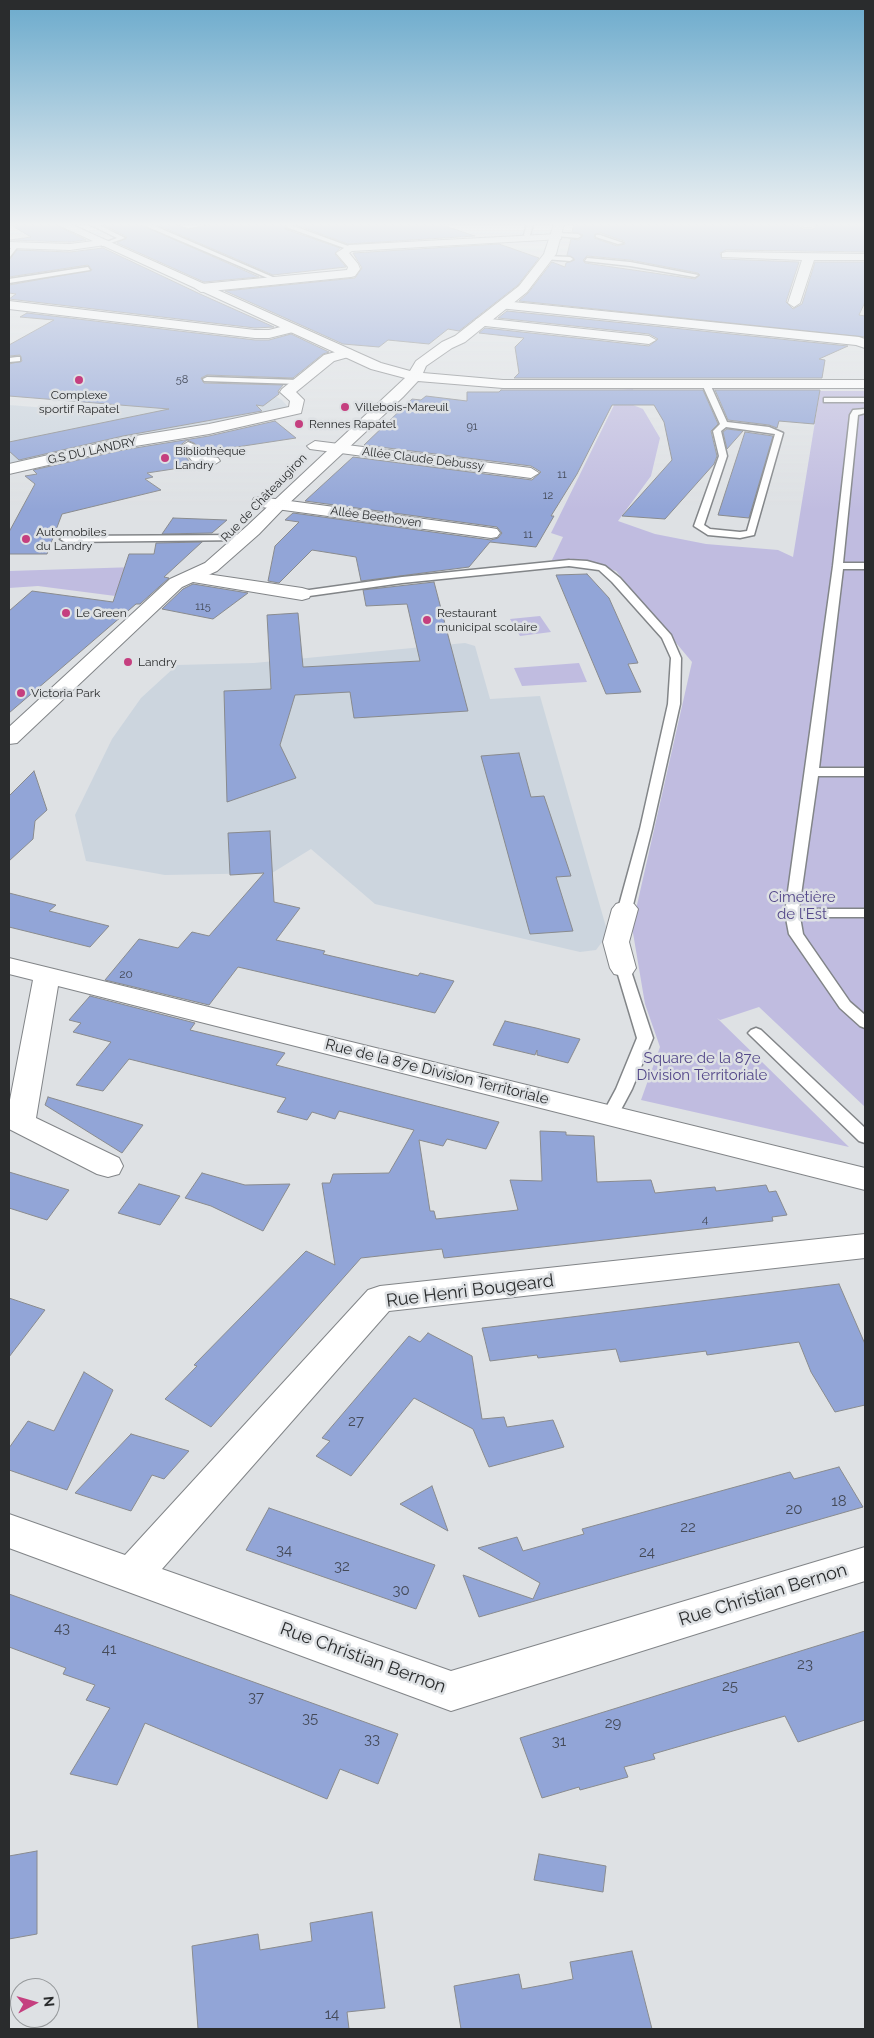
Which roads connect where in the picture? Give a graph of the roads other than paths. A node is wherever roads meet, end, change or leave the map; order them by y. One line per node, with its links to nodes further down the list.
1 (129, 319): 6 (street)
2 (272, 319): 6 (street)
3 (485, 319): 5 (street, Rue de Châteaugiron)
4 (657, 319): 7 (street)
5 (481, 322): 8 (street); 10 (street, Rue de Châteaugiron)
6 (292, 328): 9 (street)
7 (863, 338)
8 (649, 340)
9 (347, 353): 10 (street); 12 (street)
10 (414, 376): 13 (street, Rue de Châteaugiron); 14 (street); 23 (street, Rue de Châteaugiron)
11 (207, 379): 12 (lane)
12 (296, 384): 26 (street, G.S DU LANDRY)
13 (386, 384)
14 (706, 384): 15 (street); 19 (lane)
15 (865, 384)
16 (827, 400): 17 (lane)
17 (865, 400)
18 (865, 411): 35 (lane)
19 (724, 424): 19 (lane)
20 (328, 435): 21 (street, Rue de Châteaugiron)
21 (315, 446): 23 (street, Allée Claude Debussy); 24 (street, Rue de Châteaugiron)
22 (188, 447): 25 (street)
23 (338, 449): 27 (street, Allée Claude Debussy); 30 (street, Rue de Châteaugiron)
24 (300, 460)
25 (212, 461)
26 (9, 469)
27 (531, 473)
28 (274, 484): 29 (street, Rue de Châteaugiron)
29 (260, 502): 30 (street, Allée Beethoven); 33 (street, Rue de Châteaugiron)
30 (279, 503): 31 (street, Allée Beethoven); 32 (street, Rue de Châteaugiron)
31 (492, 533)
32 (244, 537): 33 (lane); 37 (street, Rue de Châteaugiron)
33 (226, 538): 34 (lane); 37 (street, Rue de Châteaugiron)
34 (65, 539)
35 (838, 566): 36 (lane); 41 (lane)
36 (865, 566)
37 (193, 577): 38 (street); 39 (street, Rue de Châteaugiron); 40 (street, Rue de Châteaugiron)
38 (302, 594): 43 (lane)
39 (9, 738)
40 (9, 753)
41 (812, 772): 42 (lane); 44 (lane)
42 (865, 772)
43 (624, 909): 47 (street)
44 (792, 913): 45 (lane); 49 (lane)
45 (865, 913)
46 (9, 966): 48 (street, Rue de la 87e Division Territoriale)
47 (623, 968): 51 (lane)
48 (47, 976): 51 (street, Rue de la 87e Division Territoriale); 53 (street)
49 (865, 1023)
50 (756, 1033): 52 (lane)
51 (610, 1116): 54 (street, Rue de la 87e Division Territoriale)
52 (865, 1138)
53 (108, 1166)
54 (865, 1179)
55 (865, 1246): 58 (street, Rue Henri Bougeard)
56 (9, 1531): 58 (street, Rue Christian Bernon)
57 (865, 1564): 58 (street, Rue Christian Bernon)
58 (133, 1574)

